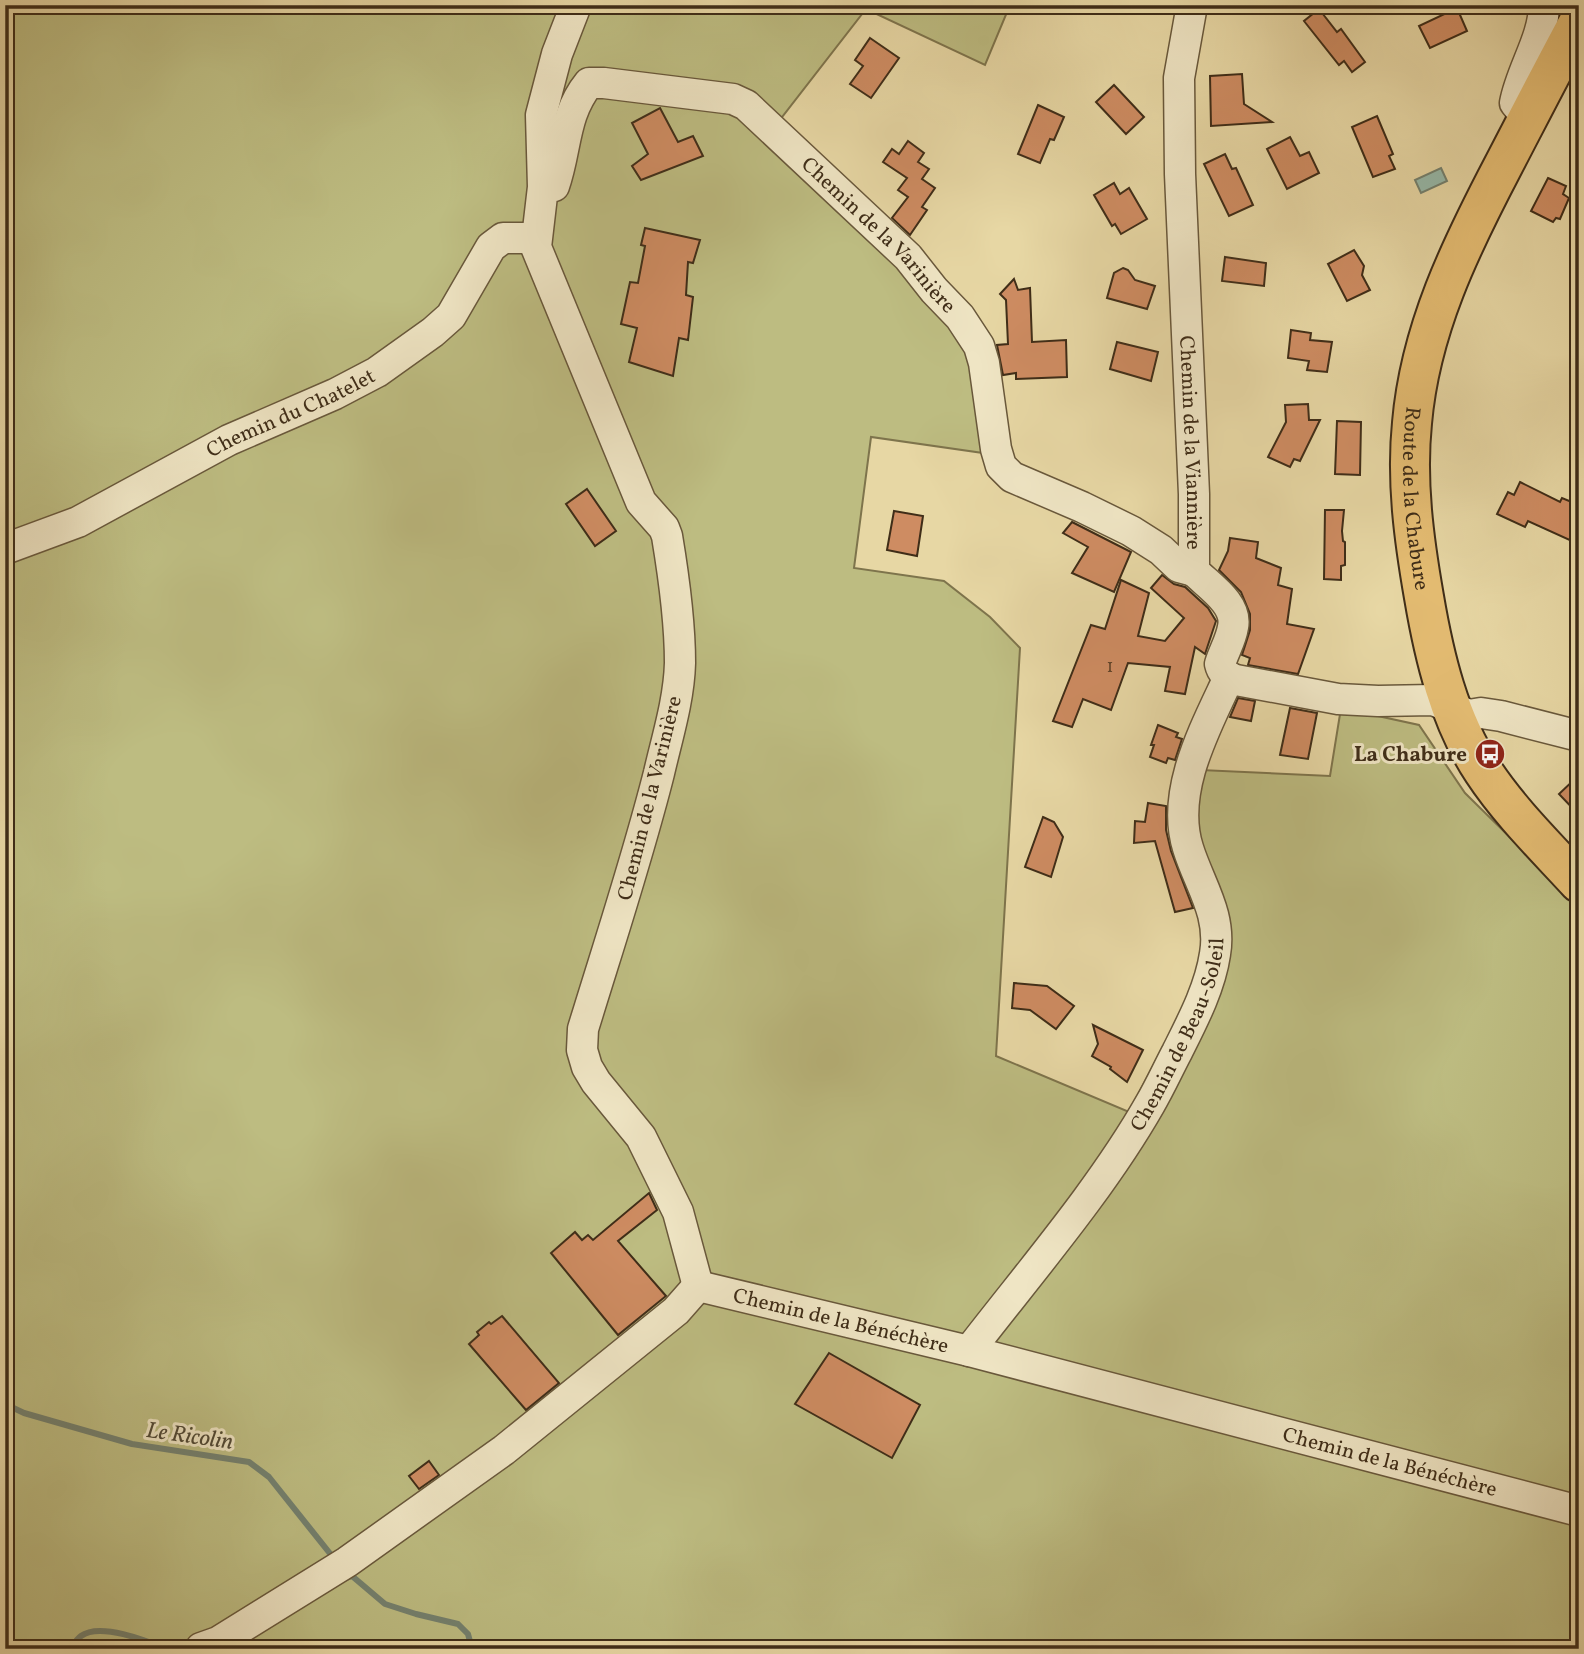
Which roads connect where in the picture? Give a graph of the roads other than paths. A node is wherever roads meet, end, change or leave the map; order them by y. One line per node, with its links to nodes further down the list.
1 (576, 5): 6 (street, Chemin de la Varinière)
2 (1192, 5): 8 (street, Chemin de la Viannière)
3 (1544, 5): 5 (street)
4 (1579, 21): 5 (main road, Route de la Chabure)
5 (1529, 113): 10 (main road, Route de la Chabure)
6 (537, 229): 7 (street, Chemin du Chatelet); 8 (street, Chemin de la Varinière); 13 (street, Chemin de la Varinière)
7 (5, 549)
8 (1194, 571): 9 (street, Chemin de la Viannière)
9 (1229, 677): 10 (street); 14 (street, Chemin de Beau-Soleil)
10 (1452, 708): 11 (street); 12 (main road, Route de la Chabure)
11 (1579, 736)
12 (1579, 883)
13 (698, 1286): 14 (street, Chemin de la Bénéchère); 16 (street)
14 (969, 1351): 15 (street, Chemin de la Bénéchère)
15 (1579, 1511)
16 (201, 1648)

